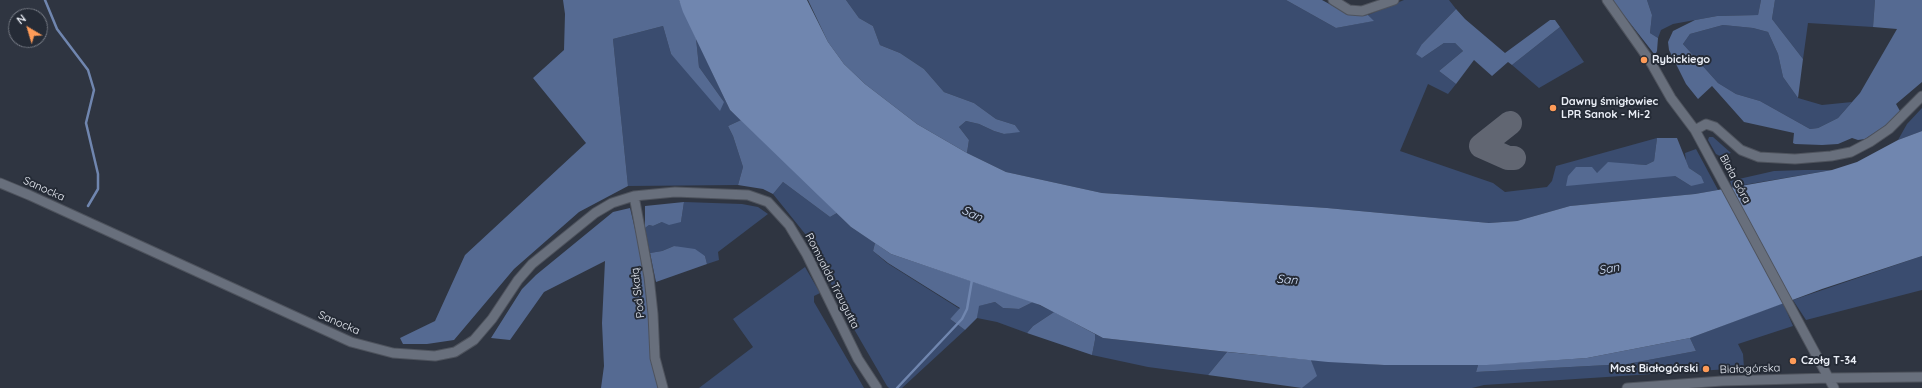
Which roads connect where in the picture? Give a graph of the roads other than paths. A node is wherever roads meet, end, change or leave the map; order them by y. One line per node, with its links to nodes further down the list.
1 (1332, 0): 2 (street)
2 (1394, 0)
3 (1606, 0): 5 (street, Biała Góra)
4 (1922, 96): 5 (street)
5 (1695, 130): 9 (street, Biała Góra)
6 (0, 183): 7 (street, Sanocka)
7 (634, 196): 11 (street, Pod Skałą); 12 (street, Romualda Traugutta)
8 (1922, 377): 9 (street, Białogórska)
9 (1829, 378): 10 (street, Białogórska); 14 (street, Biała Góra)
10 (1722, 385): 13 (street, Białogórska)
11 (663, 388)
12 (877, 388)
13 (1627, 388)
14 (1834, 388)

